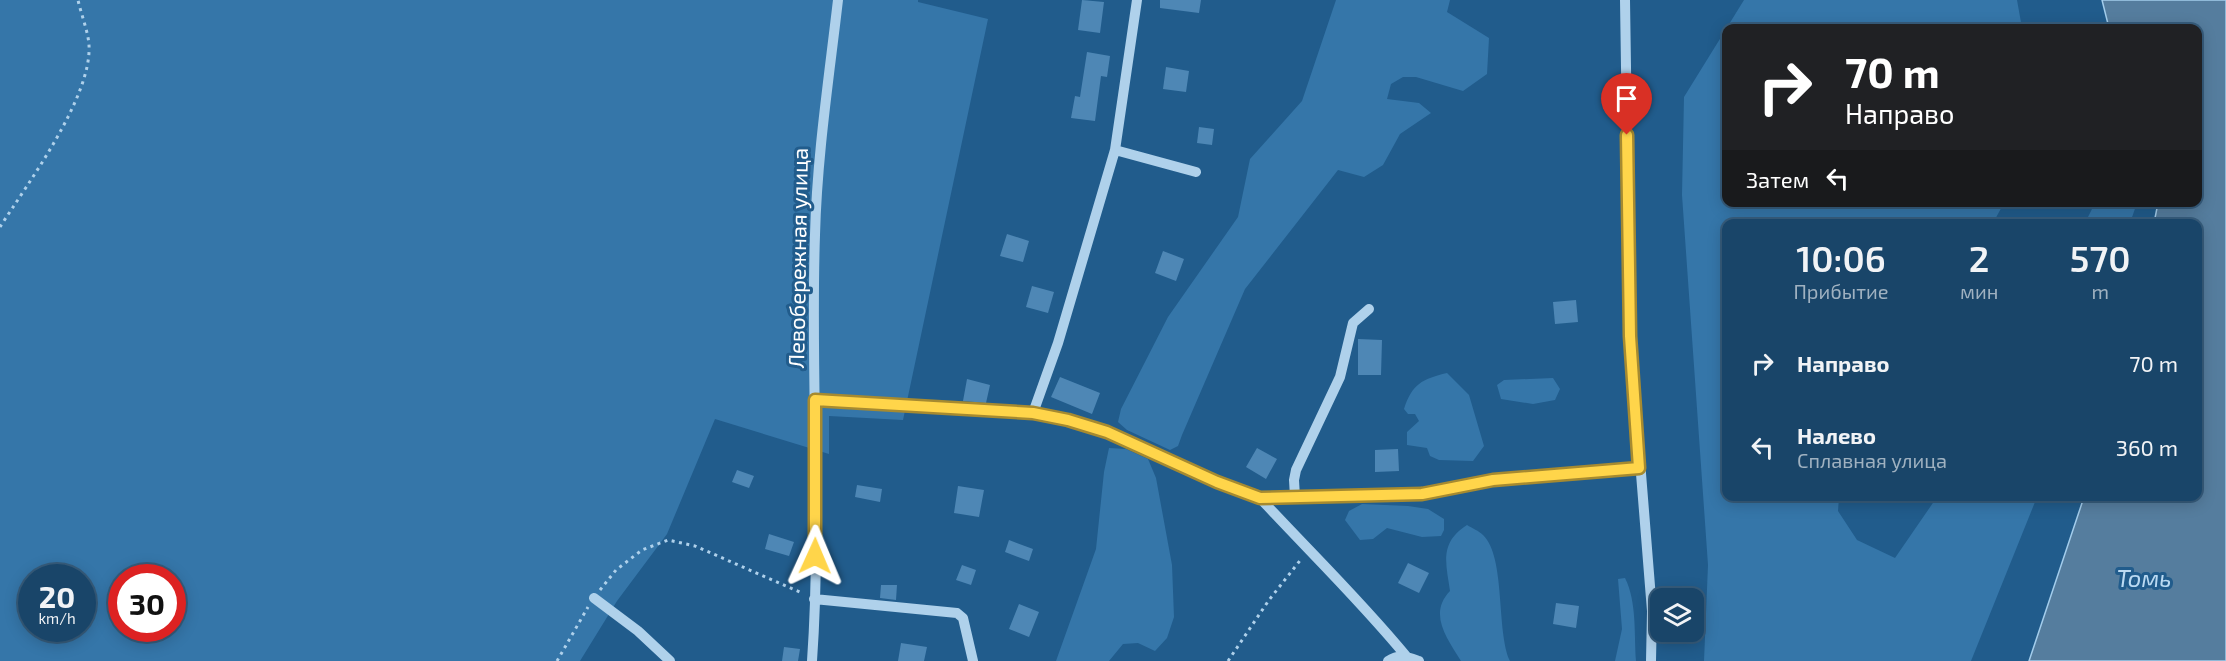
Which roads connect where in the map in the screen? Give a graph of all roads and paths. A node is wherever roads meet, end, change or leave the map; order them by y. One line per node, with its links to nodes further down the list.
1 (78, 0): 7 (path)
2 (838, 0): 9 (street, Левобережная улица)
3 (1137, 0): 5 (street)
4 (1625, 0): 11 (street)
5 (1115, 150): 6 (street); 10 (street)
6 (1196, 172)
7 (0, 228)
8 (1369, 309): 12 (street)
9 (815, 400): 10 (street); 16 (street, Левобережная улица)
10 (1033, 413): 13 (street)
11 (1639, 468): 12 (street); 25 (street)
12 (1295, 497): 13 (street)
13 (1260, 498): 14 (street)
14 (1308, 551): 17 (street); 22 (path)
15 (594, 598): 16 (path); 18 (path); 19 (street)
16 (814, 599): 20 (street, Левобережная улица); 21 (street)
17 (1406, 656): 23 (street); 24 (street)
18 (557, 661)
19 (670, 661)
20 (812, 661)
21 (973, 661)
22 (1228, 661)
23 (1388, 661)
24 (1419, 661)
25 (1651, 661)

